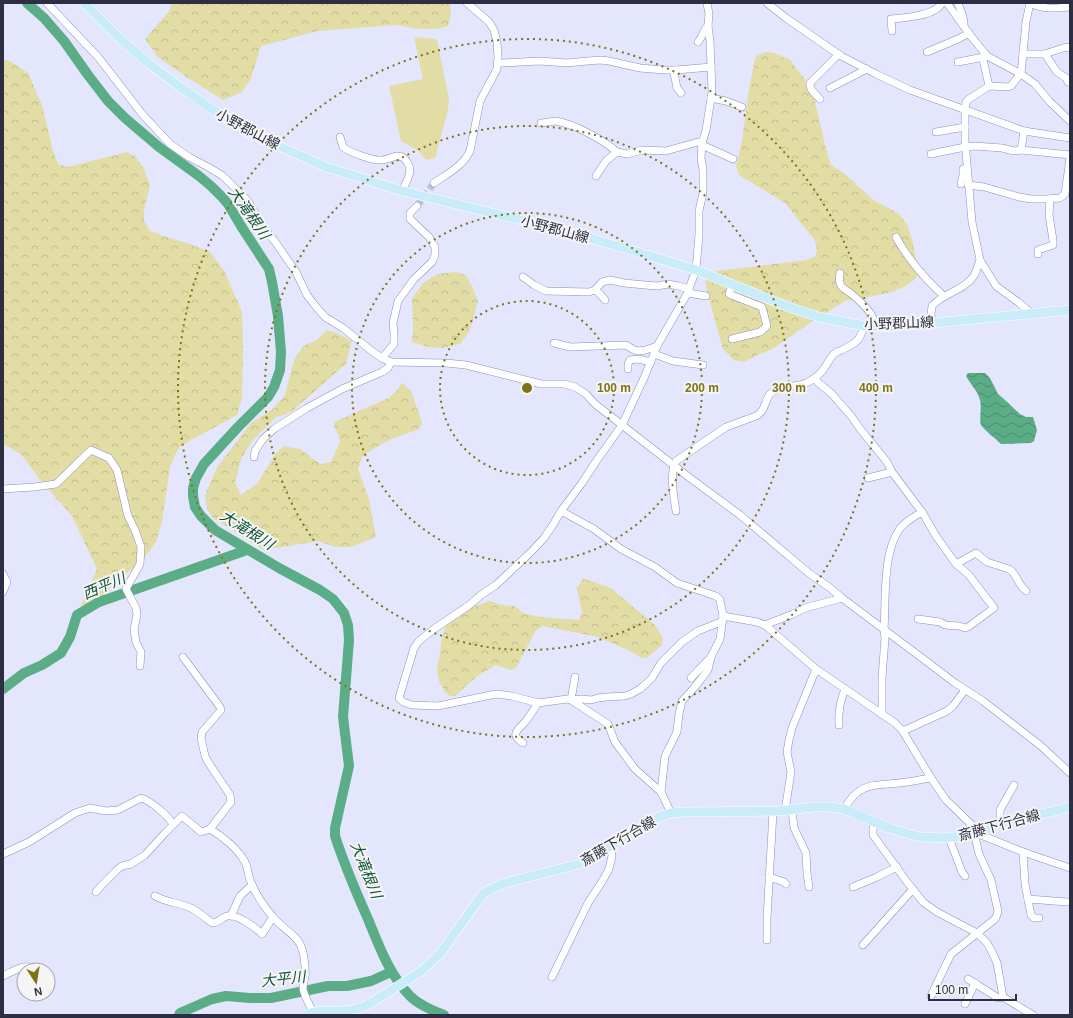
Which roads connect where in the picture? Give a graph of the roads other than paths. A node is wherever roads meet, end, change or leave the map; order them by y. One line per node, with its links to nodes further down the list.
1 (47, 3): 79 (street)
2 (84, 3): 54 (main road, 小野郡山線)
3 (467, 3): 23 (street)
4 (707, 3): 11 (street)
5 (767, 3): 18 (street)
6 (942, 3): 13 (street)
7 (947, 3): 12 (street)
8 (958, 3): 12 (street)
9 (1030, 3): 10 (street); 19 (street)
10 (1070, 7)
11 (708, 26): 15 (street); 24 (street)
12 (964, 27): 14 (street)
13 (892, 31)
14 (969, 33): 17 (street); 21 (street)
15 (698, 42)
16 (1070, 47): 20 (street)
17 (927, 52)
18 (839, 54): 25 (street); 33 (street)
19 (1023, 54): 20 (street); 27 (street)
20 (1045, 54): 28 (street)
21 (984, 55): 22 (street); 27 (street); 29 (street)
22 (958, 62)
23 (498, 63): 26 (street); 52 (street)
24 (711, 67): 26 (street); 32 (street)
25 (867, 69): 30 (street); 35 (street)
26 (676, 70): 31 (street)
27 (1021, 74): 29 (street); 36 (street)
28 (1068, 82)
29 (989, 86): 35 (street)
30 (830, 88)
31 (680, 93)
32 (711, 98): 34 (street); 43 (street)
33 (820, 99)
34 (742, 107)
35 (965, 109): 38 (street); 39 (street)
36 (1070, 121)
37 (541, 123): 46 (street)
38 (965, 127): 40 (street); 44 (street)
39 (1024, 131): 42 (street); 45 (street)
40 (936, 132)
41 (340, 137): 54 (street)
42 (1070, 138)
43 (702, 144): 46 (street); 50 (street); 61 (street)
44 (965, 149): 45 (street); 47 (street); 53 (street)
45 (1020, 150): 48 (street)
46 (617, 152): 51 (street)
47 (931, 154)
48 (1070, 155)
49 (1070, 158): 55 (street)
50 (733, 159)
51 (596, 176)
52 (434, 183)
53 (964, 185): 56 (street); 60 (street)
54 (402, 191): 61 (main road, 小野郡山線)
55 (1068, 194): 56 (street)
56 (1050, 199): 59 (street)
57 (417, 206): 79 (street)
58 (896, 237): 68 (street)
59 (1038, 254)
60 (980, 260): 68 (street); 71 (street)
61 (696, 270): 64 (main road, 小野郡山線); 66 (street)
62 (840, 273): 74 (street)
63 (523, 277): 65 (street)
64 (732, 285): 73 (main road, 小野郡山線); 75 (street)
65 (595, 290): 66 (street); 69 (street)
66 (688, 291): 67 (street); 77 (street)
67 (706, 296)
68 (944, 296): 72 (street)
69 (605, 300)
70 (1070, 310): 71 (main road, 小野郡山線)
71 (1031, 313): 72 (main road, 小野郡山線)
72 (932, 323): 74 (main road, 小野郡山線)
73 (864, 326): 74 (main road, 小野郡山線); 84 (street)
74 (876, 327)
75 (732, 339)
76 (554, 343): 77 (street)
77 (657, 346): 78 (street)
78 (654, 354): 81 (street); 82 (street)
79 (382, 358): 80 (street)
80 (391, 362): 85 (street); 86 (street)
81 (651, 362): 83 (street); 85 (street)
82 (703, 365)
83 (628, 369)
84 (814, 379): 87 (street); 88 (street)
85 (622, 425): 87 (street); 91 (street)
86 (254, 457)
87 (674, 466): 92 (street); 98 (street)
88 (892, 472): 89 (street); 93 (street)
89 (868, 478)
90 (3, 489): 105 (street)
91 (561, 511): 99 (street); 112 (street)
92 (676, 511)
93 (922, 512): 94 (street); 102 (street)
94 (956, 564): 96 (street); 100 (street)
95 (3, 574): 97 (street)
96 (1026, 591)
97 (3, 592)
98 (842, 598): 101 (street); 102 (street)
99 (723, 619): 101 (street); 104 (street); 111 (street)
100 (918, 619)
101 (765, 625): 106 (street)
102 (884, 630): 110 (street); 113 (street)
103 (183, 657): 129 (street)
104 (711, 657): 108 (street); 120 (street)
105 (140, 666)
106 (816, 669): 109 (street); 123 (street)
107 (574, 677): 111 (street)
108 (691, 678)
109 (845, 689): 113 (street); 114 (street)
110 (965, 690): 115 (street); 117 (street)
111 (571, 700): 112 (street); 120 (street)
112 (538, 703): 116 (street)
113 (882, 715): 115 (street)
114 (839, 724)
115 (903, 731): 118 (street)
116 (523, 743)
117 (1070, 773)
118 (931, 778): 122 (street); 130 (street)
119 (1014, 785): 128 (street)
120 (661, 792): 125 (street)
121 (1070, 807): 128 (main road, 斎藤下行合線)
122 (844, 809): 123 (main road, 斎藤下行合線); 126 (main road, 斎藤下行合線)
123 (788, 810): 124 (main road, 斎藤下行合線); 141 (street)
124 (773, 812): 125 (main road, 斎藤下行合線); 138 (street)
125 (671, 813): 132 (main road, 斎藤下行合線)
126 (877, 822): 131 (main road, 斎藤下行合線); 135 (street)
127 (173, 824): 129 (street); 134 (street); 144 (street)
128 (1002, 824): 130 (main road, 斎藤下行合線)
129 (210, 829): 140 (street)
130 (976, 833): 131 (main road, 斎藤下行合線); 133 (street); 151 (street)
131 (949, 838): 137 (street)
132 (611, 846): 156 (street); 162 (main road, 斎藤下行合線)
133 (1023, 852): 136 (street); 146 (street)
134 (3, 854)
135 (897, 867): 142 (street); 143 (street)
136 (1070, 868)
137 (965, 876)
138 (769, 877): 139 (street); 152 (street)
139 (786, 884)
140 (252, 885): 148 (street); 149 (street)
141 (809, 887)
142 (852, 887)
143 (913, 889): 151 (street); 153 (street)
144 (96, 892)
145 (155, 896): 148 (street)
146 (1028, 899): 147 (street); 150 (street)
147 (1067, 902)
148 (230, 916): 149 (street)
149 (273, 917): 162 (street)
150 (1039, 918)
151 (977, 933): 159 (street); 160 (street)
152 (767, 940)
153 (862, 945)
154 (16, 970): 155 (street)
155 (3, 976)
156 (552, 977)
157 (968, 979): 158 (street)
158 (975, 983): 160 (street); 161 (street)
159 (931, 996)
160 (1004, 997): 163 (street)
161 (965, 1004)
162 (310, 1014)
163 (1033, 1015)

